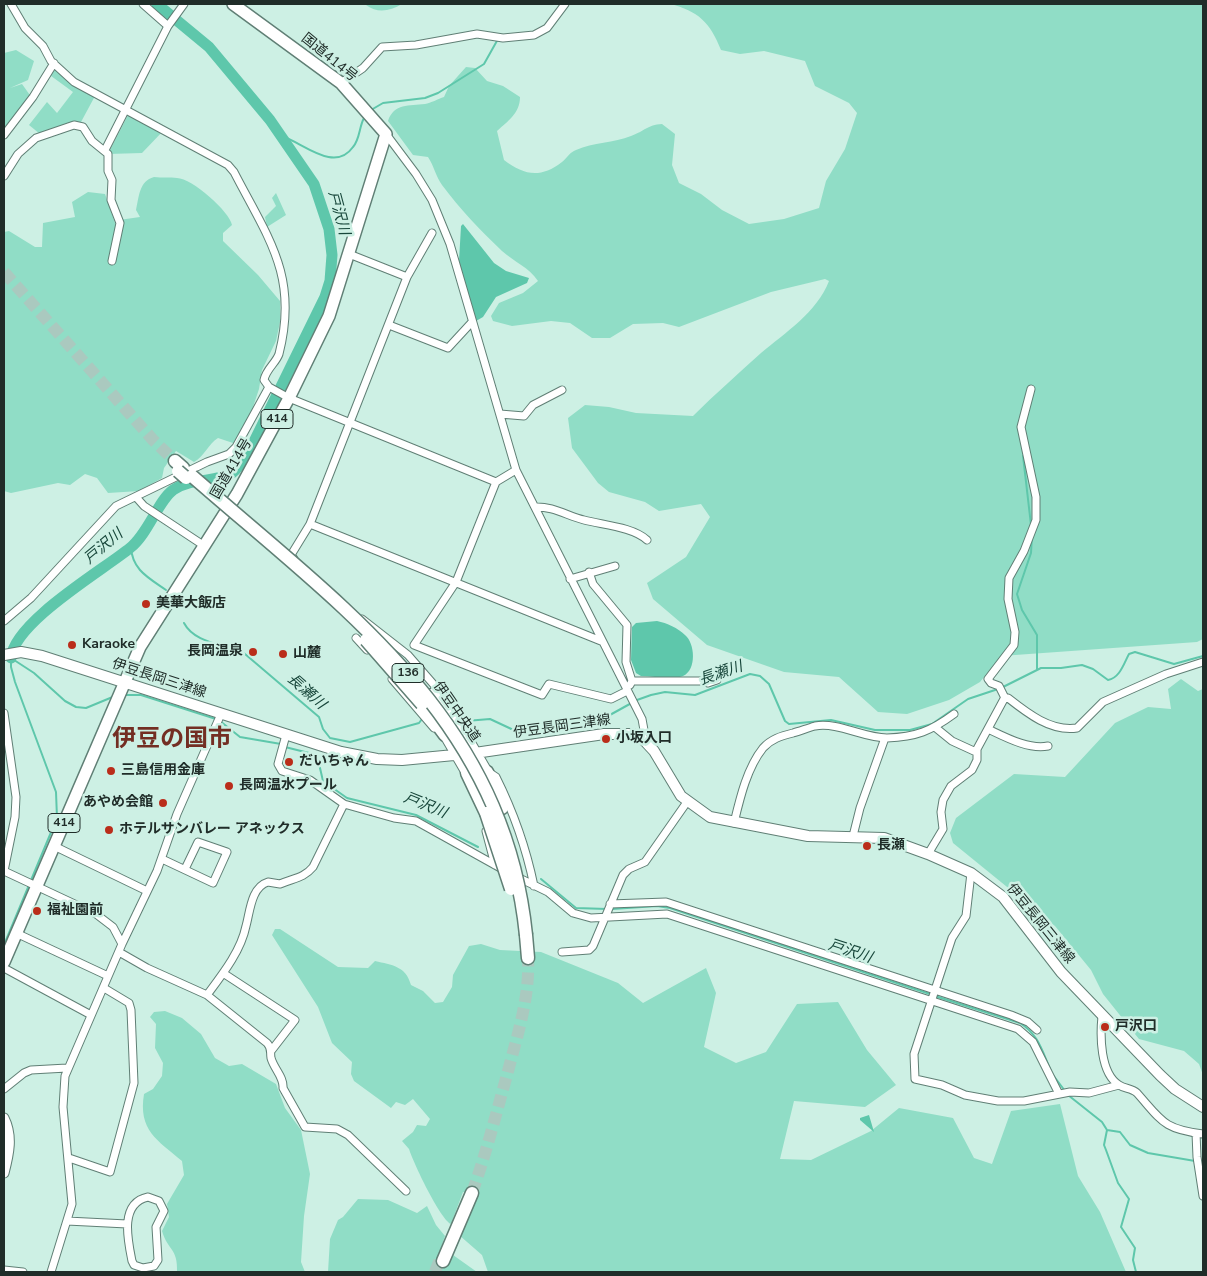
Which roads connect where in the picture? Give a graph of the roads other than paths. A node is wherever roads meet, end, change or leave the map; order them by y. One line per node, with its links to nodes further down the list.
1 (11, 4): 7 (street)
2 (143, 4): 6 (street)
3 (184, 4): 6 (street)
4 (233, 4): 8 (highway, 国道414号)
5 (565, 4): 8 (street)
6 (168, 26): 9 (street)
7 (54, 63): 9 (street); 11 (street)
8 (341, 83): 10 (highway, 国道414号)
9 (126, 110): 12 (street); 21 (street)
10 (386, 134): 15 (highway, 国道414号 / 414); 18 (street)
11 (4, 135)
12 (105, 150): 13 (street); 16 (street)
13 (4, 176)
14 (432, 233): 17 (street)
15 (349, 254): 17 (street); 23 (highway, 国道414号 / 414)
16 (112, 261)
17 (408, 278): 19 (street)
18 (472, 322): 19 (street); 24 (street)
19 (389, 325): 25 (street)
20 (1031, 388): 51 (street)
21 (271, 389): 23 (street); 29 (street)
22 (562, 390): 24 (street)
23 (286, 397): 25 (street); 33 (highway, 国道414号 / 414)
24 (500, 414): 26 (street)
25 (348, 422): 28 (street); 31 (street)
26 (516, 470): 28 (street); 30 (street)
27 (183, 472): 39 (highway, 伊豆中央道 / 136, bridge)
28 (496, 482): 37 (street)
29 (136, 497): 33 (street); 38 (street)
30 (535, 507): 32 (street); 36 (street)
31 (310, 524): 37 (street); 44 (street)
32 (647, 540)
33 (203, 545): 49 (highway, 国道414号 / 414)
34 (616, 566): 35 (street)
35 (590, 572): 36 (street); 48 (street)
36 (570, 579): 41 (street)
37 (456, 582): 41 (street); 42 (street)
38 (4, 621)
39 (357, 624): 55 (highway, bridge); 59 (highway, bridge); 84 (highway, 伊豆中央道 / 136, bridge); 86 (highway, 伊豆中央道 / 136, bridge)
40 (356, 638): 47 (street)
41 (601, 641): 50 (street)
42 (414, 645): 44 (street); 50 (street)
43 (4, 654): 49 (main road, 伊豆長岡三津線)
44 (408, 655): 47 (street); 60 (street)
45 (1203, 662): 51 (street)
46 (717, 680): 48 (street)
47 (394, 681): 59 (street)
48 (632, 681): 50 (street)
49 (123, 683): 53 (main road, 伊豆長岡三津線); 73 (highway, 国道414号 / 414)
50 (628, 692): 61 (street)
51 (1005, 698): 57 (street)
52 (4, 713): 78 (street)
53 (220, 714): 58 (main road, 伊豆長岡三津線); 75 (street)
54 (954, 714): 56 (street)
55 (458, 722): 60 (main road)
56 (936, 728): 62 (street); 64 (street)
57 (988, 729): 63 (street); 64 (street)
58 (286, 735): 66 (main road, 伊豆長岡三津線); 70 (street)
59 (445, 735): 66 (main road)
60 (466, 736): 65 (main road)
61 (641, 738): 65 (main road, 伊豆長岡三津線); 69 (main road, 伊豆長岡三津線)
62 (885, 738): 71 (street); 72 (street)
63 (1048, 746)
64 (976, 752): 74 (street)
65 (476, 753): 66 (main road, 伊豆長岡三津線); 67 (main road)
66 (456, 754): 68 (main road)
67 (487, 772): 81 (street); 86 (highway)
68 (467, 773): 76 (street); 84 (highway, bridge)
69 (687, 802): 71 (main road, 伊豆長岡三津線); 83 (street)
70 (344, 804): 76 (street); 94 (street)
71 (734, 823): 72 (main road, 伊豆長岡三津線)
72 (853, 836): 74 (main road, 伊豆長岡三津線)
73 (54, 846): 80 (highway, 国道414号 / 414); 82 (street)
74 (928, 854): 79 (main road, 伊豆長岡三津線)
75 (162, 859): 77 (street); 82 (street)
76 (495, 865): 81 (street)
77 (185, 870): 77 (street)
78 (4, 871): 80 (street)
79 (971, 873): 98 (street); 100 (main road, 伊豆長岡三津線)
80 (32, 884): 87 (highway, 国道414号 / 414); 88 (street)
81 (534, 886): 85 (street)
82 (148, 890): 88 (street)
83 (610, 905): 85 (street); 98 (street)
84 (519, 911): 86 (highway, 伊豆中央道 / 136, bridge)
85 (605, 916): 90 (street); 98 (street)
86 (524, 932): 91 (highway, 伊豆中央道 / 136)
87 (16, 933): 92 (highway, 国道414号 / 414); 95 (street)
88 (122, 944): 89 (street)
89 (119, 952): 95 (street); 97 (street)
90 (562, 952)
91 (527, 958)
92 (4, 962)
93 (4, 968): 99 (street)
94 (222, 973): 97 (street); 102 (street)
95 (108, 976): 96 (street)
96 (104, 988): 99 (street); 110 (street)
97 (207, 995): 102 (street)
98 (933, 995): 101 (street); 106 (street); 106 (street)
99 (91, 1015): 103 (street)
100 (1102, 1016): 104 (street); 107 (main road, 伊豆長岡三津線)
101 (1037, 1030)
102 (271, 1051): 112 (street)
103 (67, 1068): 105 (street); 110 (street)
104 (1119, 1085): 106 (street); 109 (street)
105 (4, 1089)
106 (1059, 1094)
107 (1203, 1107)
108 (4, 1118): 111 (street)
109 (1200, 1134): 114 (street)
110 (68, 1158): 115 (street)
111 (4, 1173)
112 (406, 1191)
113 (470, 1192): 117 (highway)
114 (1203, 1196)
115 (67, 1221): 116 (street); 120 (street)
116 (127, 1224): 116 (street)
117 (442, 1260)
118 (4, 1270): 119 (street)
119 (23, 1272)
120 (51, 1272)

